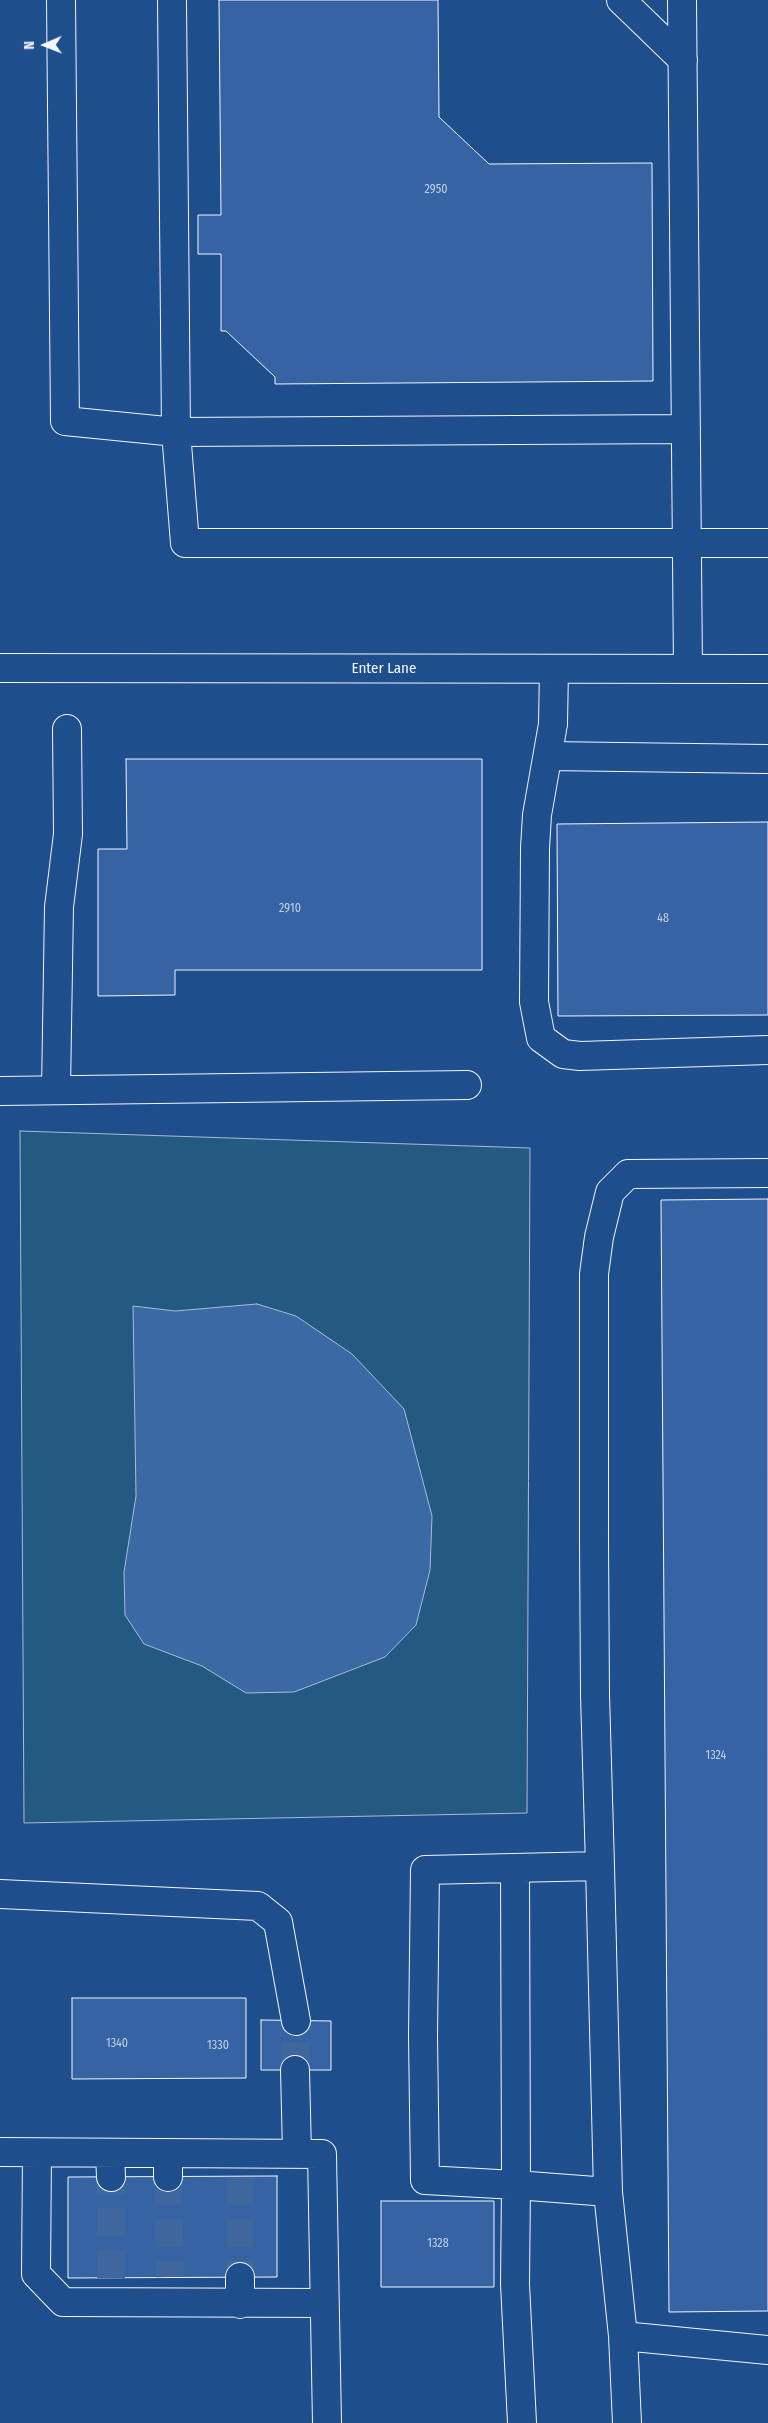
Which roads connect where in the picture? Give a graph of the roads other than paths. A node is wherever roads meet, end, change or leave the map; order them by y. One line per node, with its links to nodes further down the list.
1 (61, 0): 7 (street)
2 (172, 0): 7 (street)
3 (621, 0): 5 (street)
4 (682, 0): 5 (street)
5 (683, 60): 6 (street)
6 (686, 429): 7 (street); 9 (street)
7 (176, 432): 9 (street)
8 (768, 543): 9 (street)
9 (687, 544): 12 (street)
10 (0, 668): 11 (street, Enter Lane)
11 (554, 669): 12 (street, Enter Lane); 15 (street)
12 (688, 669): 13 (street, Enter Lane)
13 (768, 669)
14 (67, 728): 20 (street)
15 (548, 756): 16 (street); 17 (street)
16 (768, 759)
17 (768, 1050)
18 (467, 1085): 20 (street)
19 (0, 1090): 20 (street)
20 (56, 1090)
21 (768, 1173): 22 (street)
22 (600, 1866): 23 (street); 31 (street)
23 (515, 1868): 30 (street); 30 (street)
24 (0, 1894): 25 (street)
25 (296, 2021)
26 (295, 2070): 29 (street)
27 (0, 2152): 28 (street)
28 (37, 2153): 29 (street); 32 (street)
29 (297, 2153): 32 (street)
30 (516, 2185): 31 (street); 36 (street)
31 (608, 2192): 33 (street)
32 (324, 2303): 35 (street)
33 (623, 2336): 34 (street); 37 (street)
34 (768, 2350)
35 (327, 2423)
36 (522, 2423)
37 (627, 2423)

